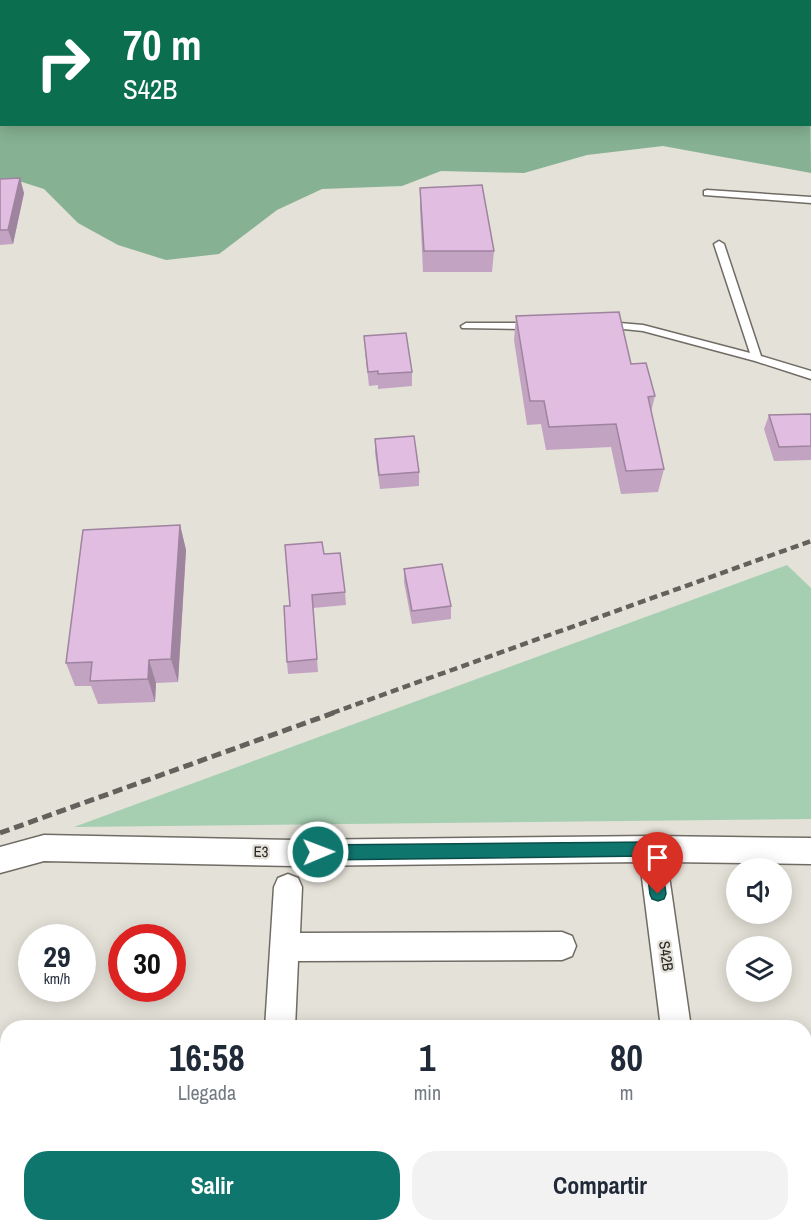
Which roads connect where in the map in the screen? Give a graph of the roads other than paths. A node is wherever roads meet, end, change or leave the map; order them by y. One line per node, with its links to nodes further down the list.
1 (708, 193): 2 (lane)
2 (811, 200)
3 (719, 244): 7 (lane)
4 (593, 325): 7 (lane)
5 (466, 326): 6 (lane)
6 (547, 326)
7 (757, 358): 8 (lane)
8 (811, 375)
9 (652, 849): 10 (street, E3); 11 (street, E3); 16 (street, S42B)
10 (811, 851)
11 (0, 860)
12 (288, 887): 13 (street)
13 (284, 946): 14 (street); 15 (street)
14 (562, 946)
15 (280, 1020)
16 (675, 1020)

